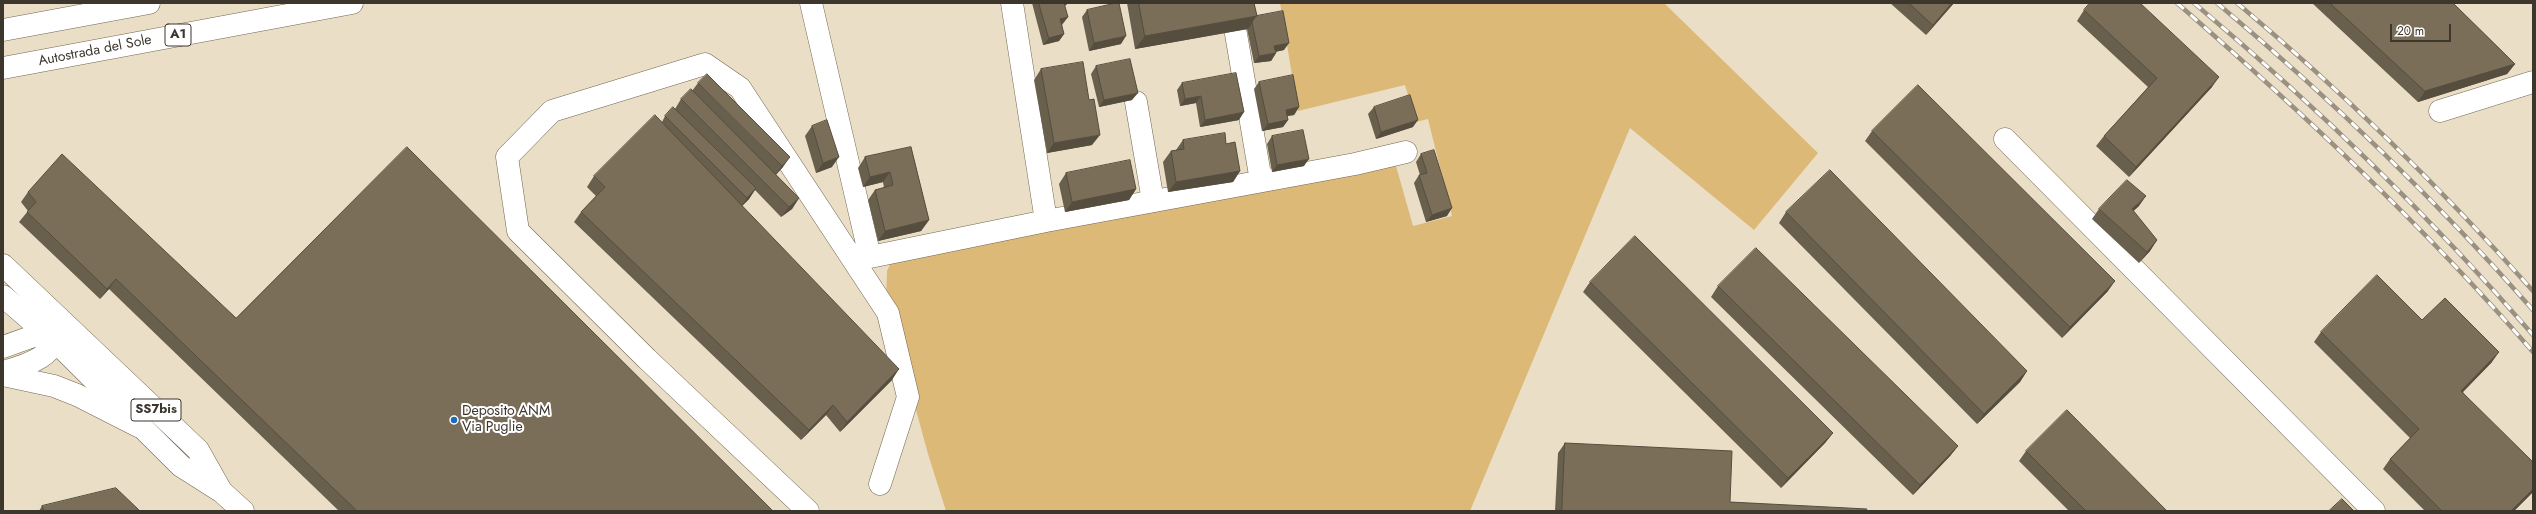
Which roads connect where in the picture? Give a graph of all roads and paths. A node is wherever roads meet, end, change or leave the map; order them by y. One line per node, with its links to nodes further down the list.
1 (149, 3): 5 (main road)
2 (352, 3): 7 (main road, Autostrada del Sole / A1)
3 (811, 3): 15 (main road)
4 (1012, 3): 15 (main road)
5 (3, 30)
6 (1236, 34): 13 (main road)
7 (3, 68)
8 (2533, 82): 10 (main road)
9 (1136, 102): 14 (main road)
10 (2440, 110)
11 (2005, 139): 26 (main road)
12 (1406, 152): 13 (main road)
13 (1261, 181): 14 (main road)
14 (1153, 201): 15 (main road)
15 (1046, 221)
16 (3, 265): 18 (main road, SS7bis)
17 (3, 296): 18 (main road, SS7bis)
18 (59, 331): 19 (main road); 20 (main road); 21 (main road, SS7bis); 23 (main road, SS7bis)
19 (3, 347)
20 (3, 374): 21 (main road)
21 (144, 430): 23 (main road, SS7bis)
22 (880, 484): 25 (main road)
23 (222, 492): 24 (main road, SS7bis)
24 (243, 511)
25 (808, 511)
26 (2374, 511)

